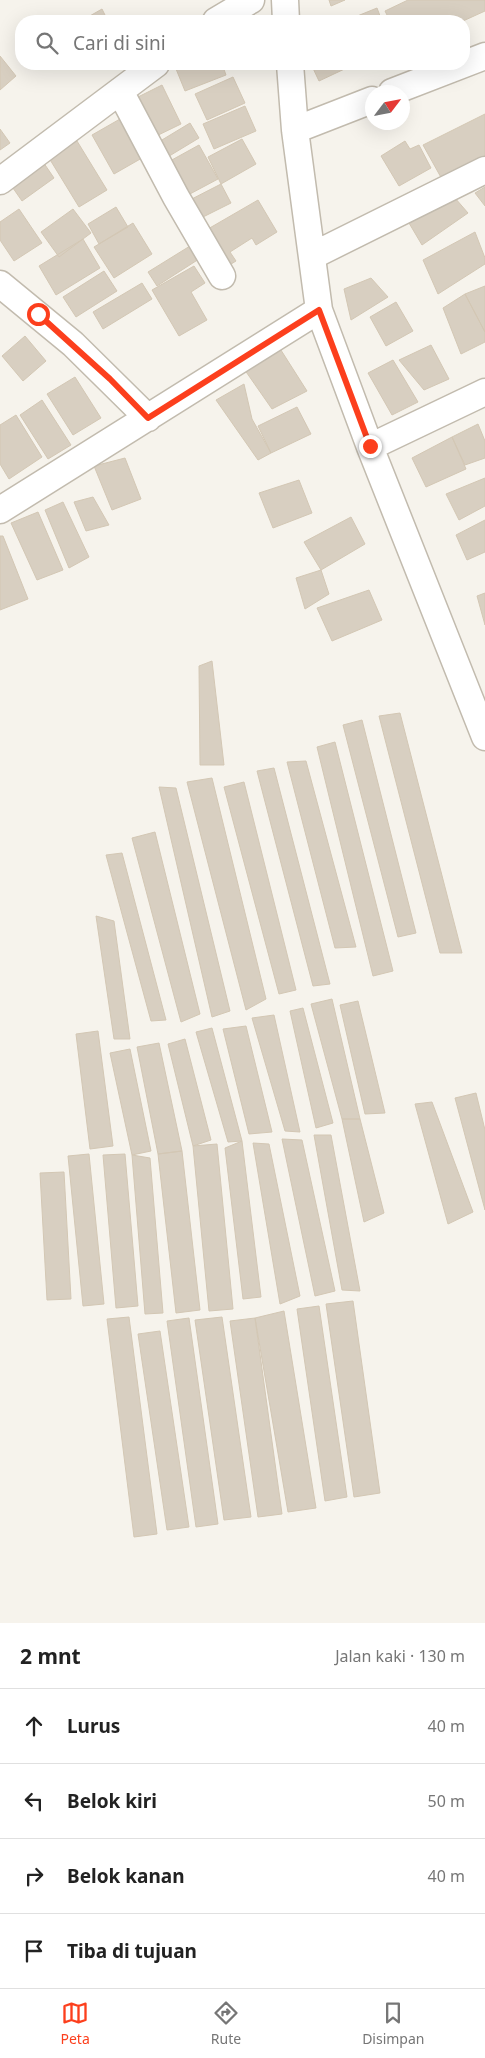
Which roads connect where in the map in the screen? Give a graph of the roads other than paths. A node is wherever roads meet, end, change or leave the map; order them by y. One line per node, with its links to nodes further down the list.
1 (251, 0): 3 (street)
2 (284, 0): 4 (street)
3 (226, 15)
4 (285, 15)
5 (485, 56): 6 (street)
6 (470, 62)
7 (148, 70): 11 (street)
8 (290, 70): 13 (street)
9 (449, 70): 10 (street)
10 (410, 85)
11 (120, 91): 15 (street); 17 (street)
12 (365, 103): 13 (street)
13 (295, 130): 16 (street)
14 (485, 170): 16 (street)
15 (0, 181)
16 (312, 256): 19 (street)
17 (222, 276)
18 (0, 284): 21 (street)
19 (319, 310): 21 (street); 22 (street)
20 (485, 392): 22 (street)
21 (148, 418): 23 (street)
22 (370, 446): 24 (street)
23 (0, 510)
24 (485, 736)

